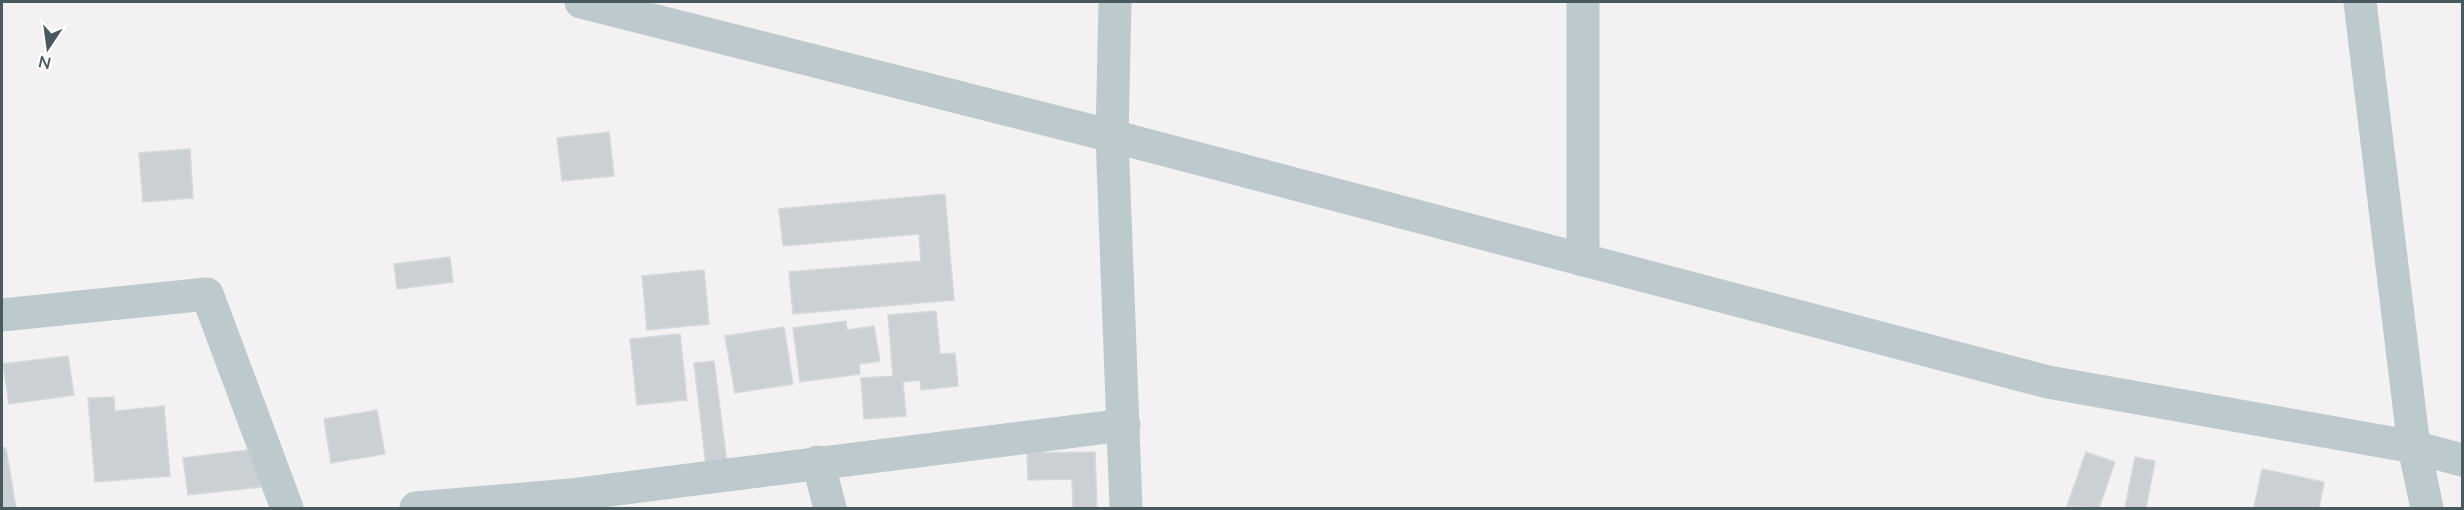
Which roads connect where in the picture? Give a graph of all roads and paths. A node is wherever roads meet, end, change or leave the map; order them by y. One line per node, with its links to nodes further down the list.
1 (581, 2): 5 (street)
2 (1115, 2): 5 (street)
3 (1583, 2): 6 (street)
4 (2360, 2): 9 (street)
5 (1112, 136): 6 (street); 8 (street)
6 (1583, 260): 9 (street)
7 (2, 315): 13 (street)
8 (1124, 425): 11 (street); 16 (street)
9 (2414, 447): 10 (street); 17 (street)
10 (2463, 460)
11 (818, 462): 12 (street); 15 (street)
12 (572, 502): 14 (street)
13 (287, 508)
14 (416, 508)
15 (830, 508)
16 (1126, 508)
17 (2427, 508)

